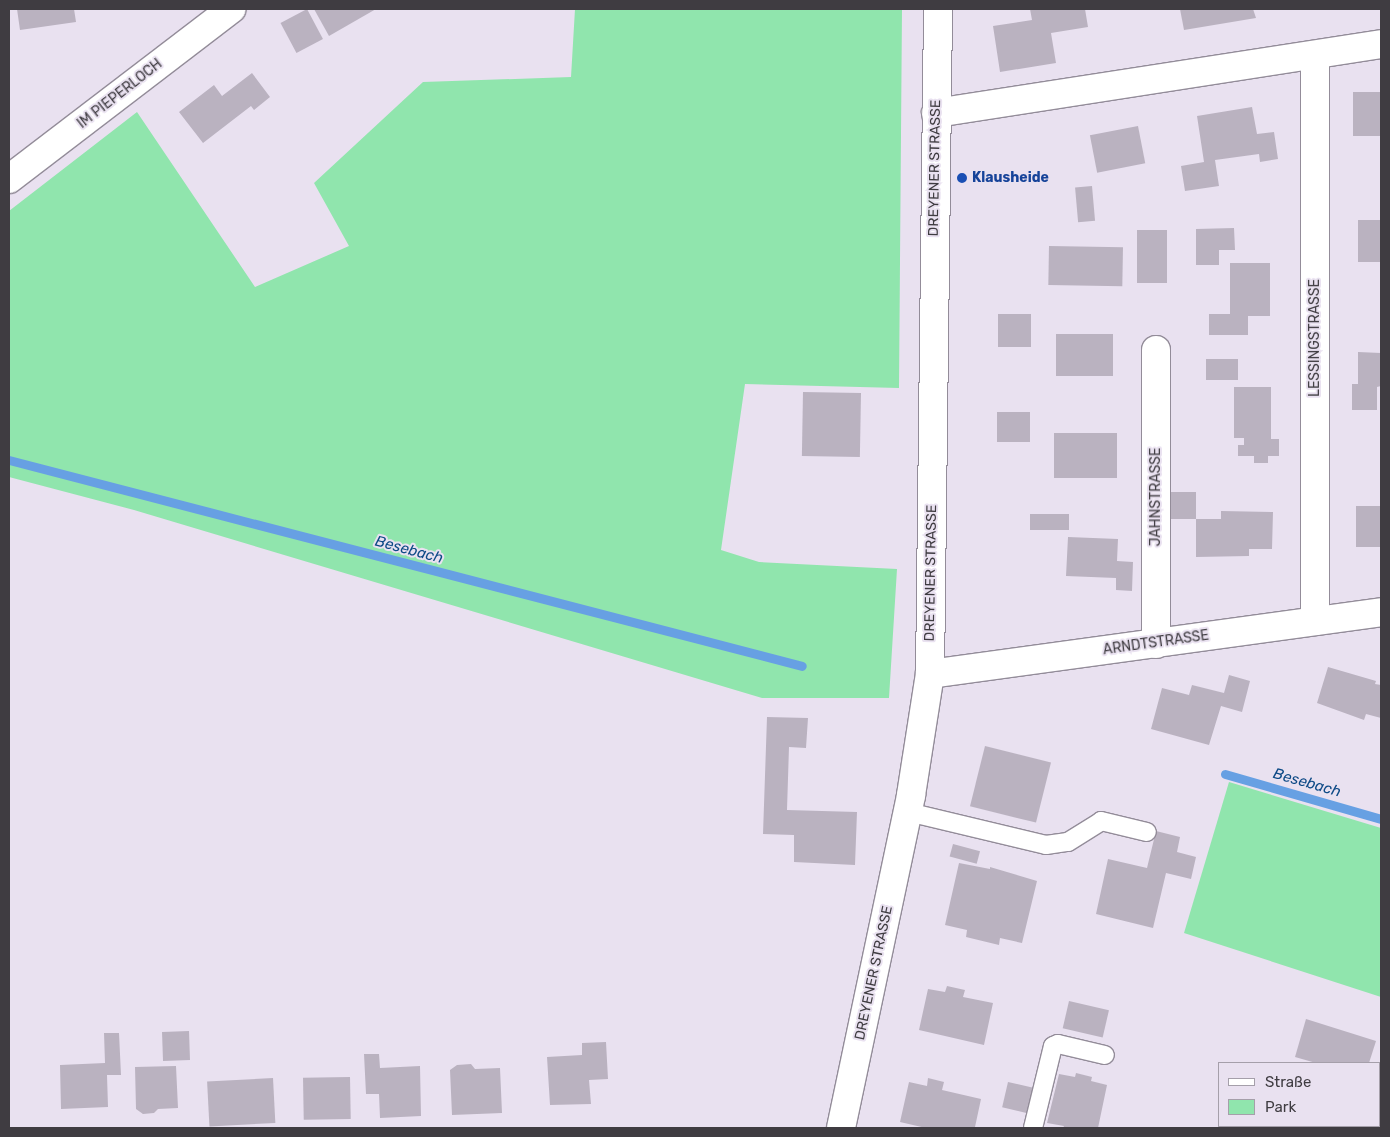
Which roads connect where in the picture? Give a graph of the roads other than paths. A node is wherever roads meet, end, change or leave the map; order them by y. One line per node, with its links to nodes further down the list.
1 (231, 9): 6 (street, IM PIEPERLOCH)
2 (938, 9): 5 (street, DREYENER STRASSE)
3 (1381, 44): 4 (street)
4 (1315, 55): 5 (street); 9 (street, LESSINGSTRASSE)
5 (936, 113): 11 (street, DREYENER STRASSE)
6 (9, 179)
7 (1156, 350): 10 (street, JAHNSTRASSE)
8 (1381, 612): 9 (street, ARNDTSTRASSE)
9 (1315, 621): 10 (street, ARNDTSTRASSE)
10 (1156, 644): 11 (street, ARNDTSTRASSE)
11 (930, 674): 12 (street, DREYENER STRASSE)
12 (908, 812): 13 (lane); 15 (street, DREYENER STRASSE)
13 (1147, 832)
14 (1105, 1055): 16 (lane)
15 (841, 1128)
16 (1033, 1128)

